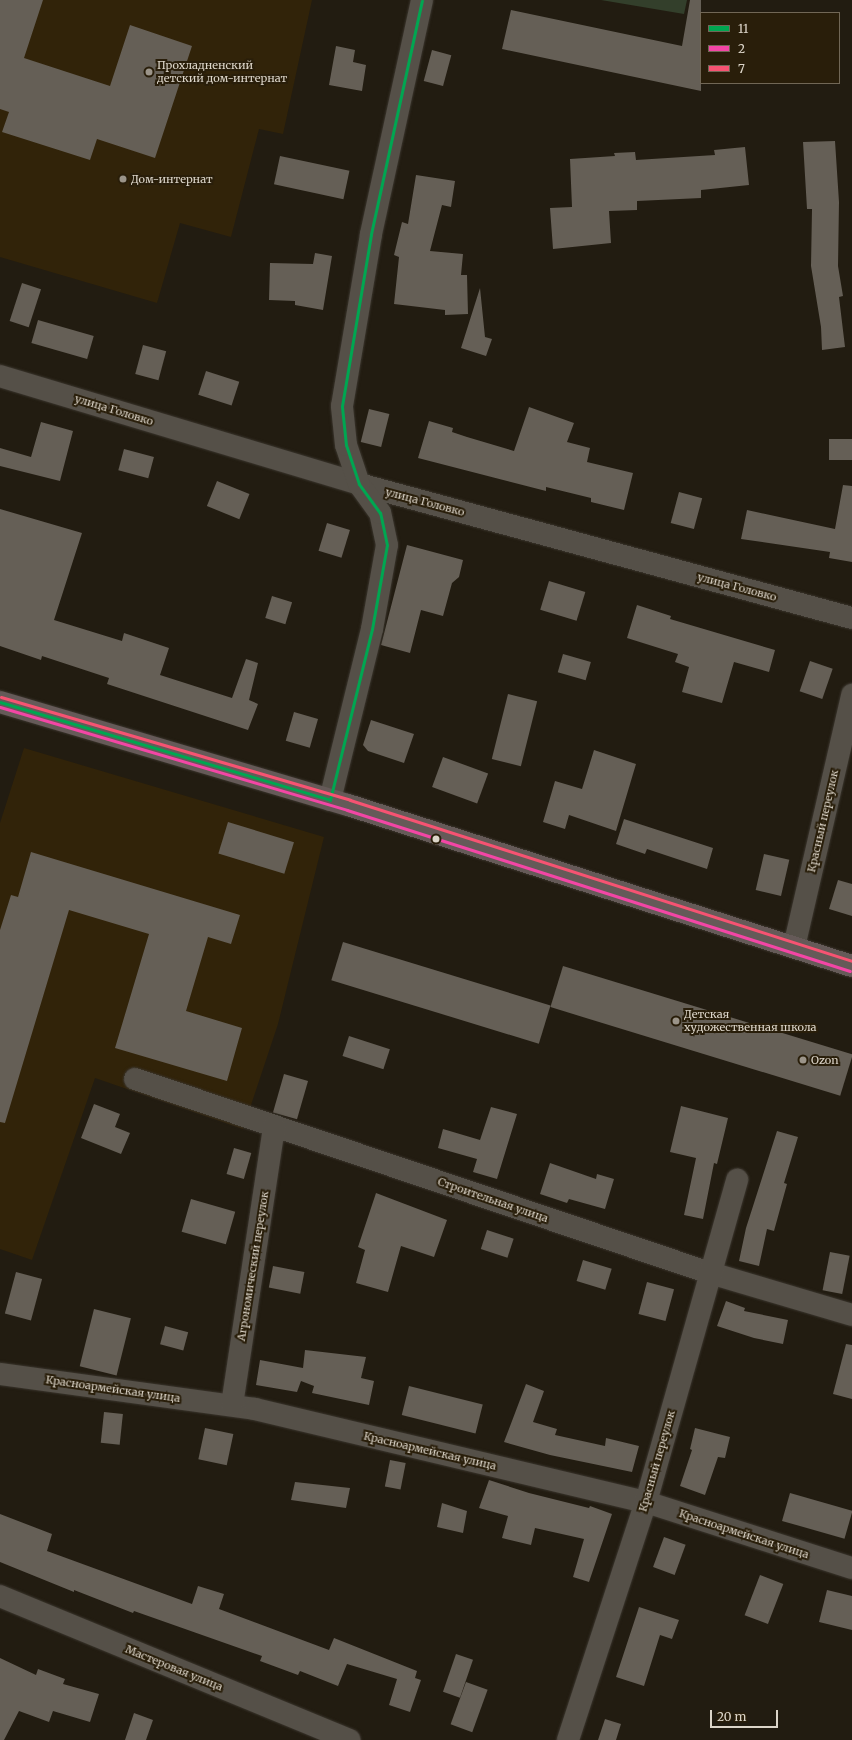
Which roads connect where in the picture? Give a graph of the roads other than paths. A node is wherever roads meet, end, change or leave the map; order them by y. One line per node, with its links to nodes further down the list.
1 (422, 0): 3 (street)
2 (0, 376): 3 (street, улица Головко)
3 (359, 484): 4 (street, улица Головко); 7 (street)
4 (852, 618)
5 (852, 695): 8 (street, Красный переулок)
6 (0, 702): 7 (main road)
7 (330, 800): 8 (main road)
8 (794, 947): 9 (main road)
9 (852, 966)
10 (135, 1079): 11 (street, Строительная улица)
11 (274, 1126): 13 (street, Строительная улица); 16 (street, Агрономический переулок)
12 (737, 1180): 13 (street, Красный переулок)
13 (710, 1272): 14 (street, Строительная улица); 17 (street, Красный переулок)
14 (852, 1315)
15 (0, 1374): 16 (street, Красноармейская улица)
16 (232, 1406): 17 (street, Красноармейская улица)
17 (646, 1502): 18 (street, Красноармейская улица); 21 (street, Красный переулок)
18 (852, 1568)
19 (0, 1596): 20 (street, Мастеровая улица)
20 (349, 1740)
21 (568, 1740)

